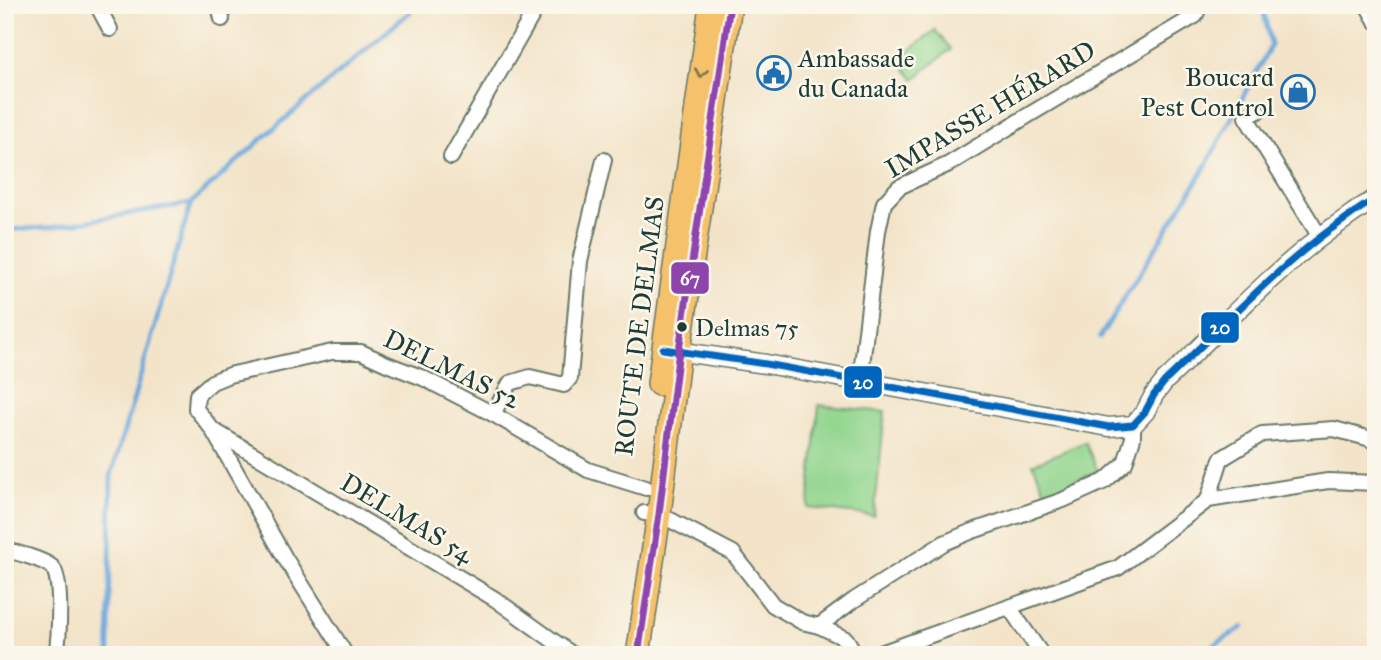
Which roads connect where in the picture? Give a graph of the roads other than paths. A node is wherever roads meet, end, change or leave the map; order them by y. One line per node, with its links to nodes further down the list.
1 (97, 5): 8 (street)
2 (538, 5): 10 (street)
3 (711, 5): 14 (main road, ROUTE DE DELMAS, one-way to 14)
4 (730, 5): 14 (main road, ROUTE DE DELMAS)
5 (1196, 5): 15 (street, IMPASSE HÉRARD)
6 (1367, 5): 7 (street)
7 (1376, 21)
8 (110, 29)
9 (1258, 111): 13 (street)
10 (451, 157)
11 (604, 160): 16 (street)
12 (1376, 199): 13 (street)
13 (1320, 237): 17 (street)
14 (671, 350): 15 (street); 21 (main road, ROUTE DE DELMAS); 23 (main road, ROUTE DE DELMAS)
15 (860, 382): 17 (street)
16 (493, 414): 18 (street, DELMAS 52); 21 (street, DELMAS 52)
17 (1133, 425): 26 (street)
18 (212, 429): 28 (street, DELMAS 52); 29 (street, DELMAS 54)
19 (1376, 444): 22 (street)
20 (1376, 483): 22 (street)
21 (646, 488): 23 (main road, ROUTE DE DELMAS)
22 (1208, 500): 25 (street)
23 (651, 514): 26 (street); 30 (main road, ROUTE DE DELMAS); 31 (main road, ROUTE DE DELMAS)
24 (5, 550): 27 (street)
25 (1009, 607): 33 (street); 34 (street)
26 (820, 626): 32 (street)
27 (56, 655)
28 (346, 655)
29 (573, 655)
30 (623, 655)
31 (638, 655)
32 (856, 655)
33 (875, 655)
34 (1042, 655)

